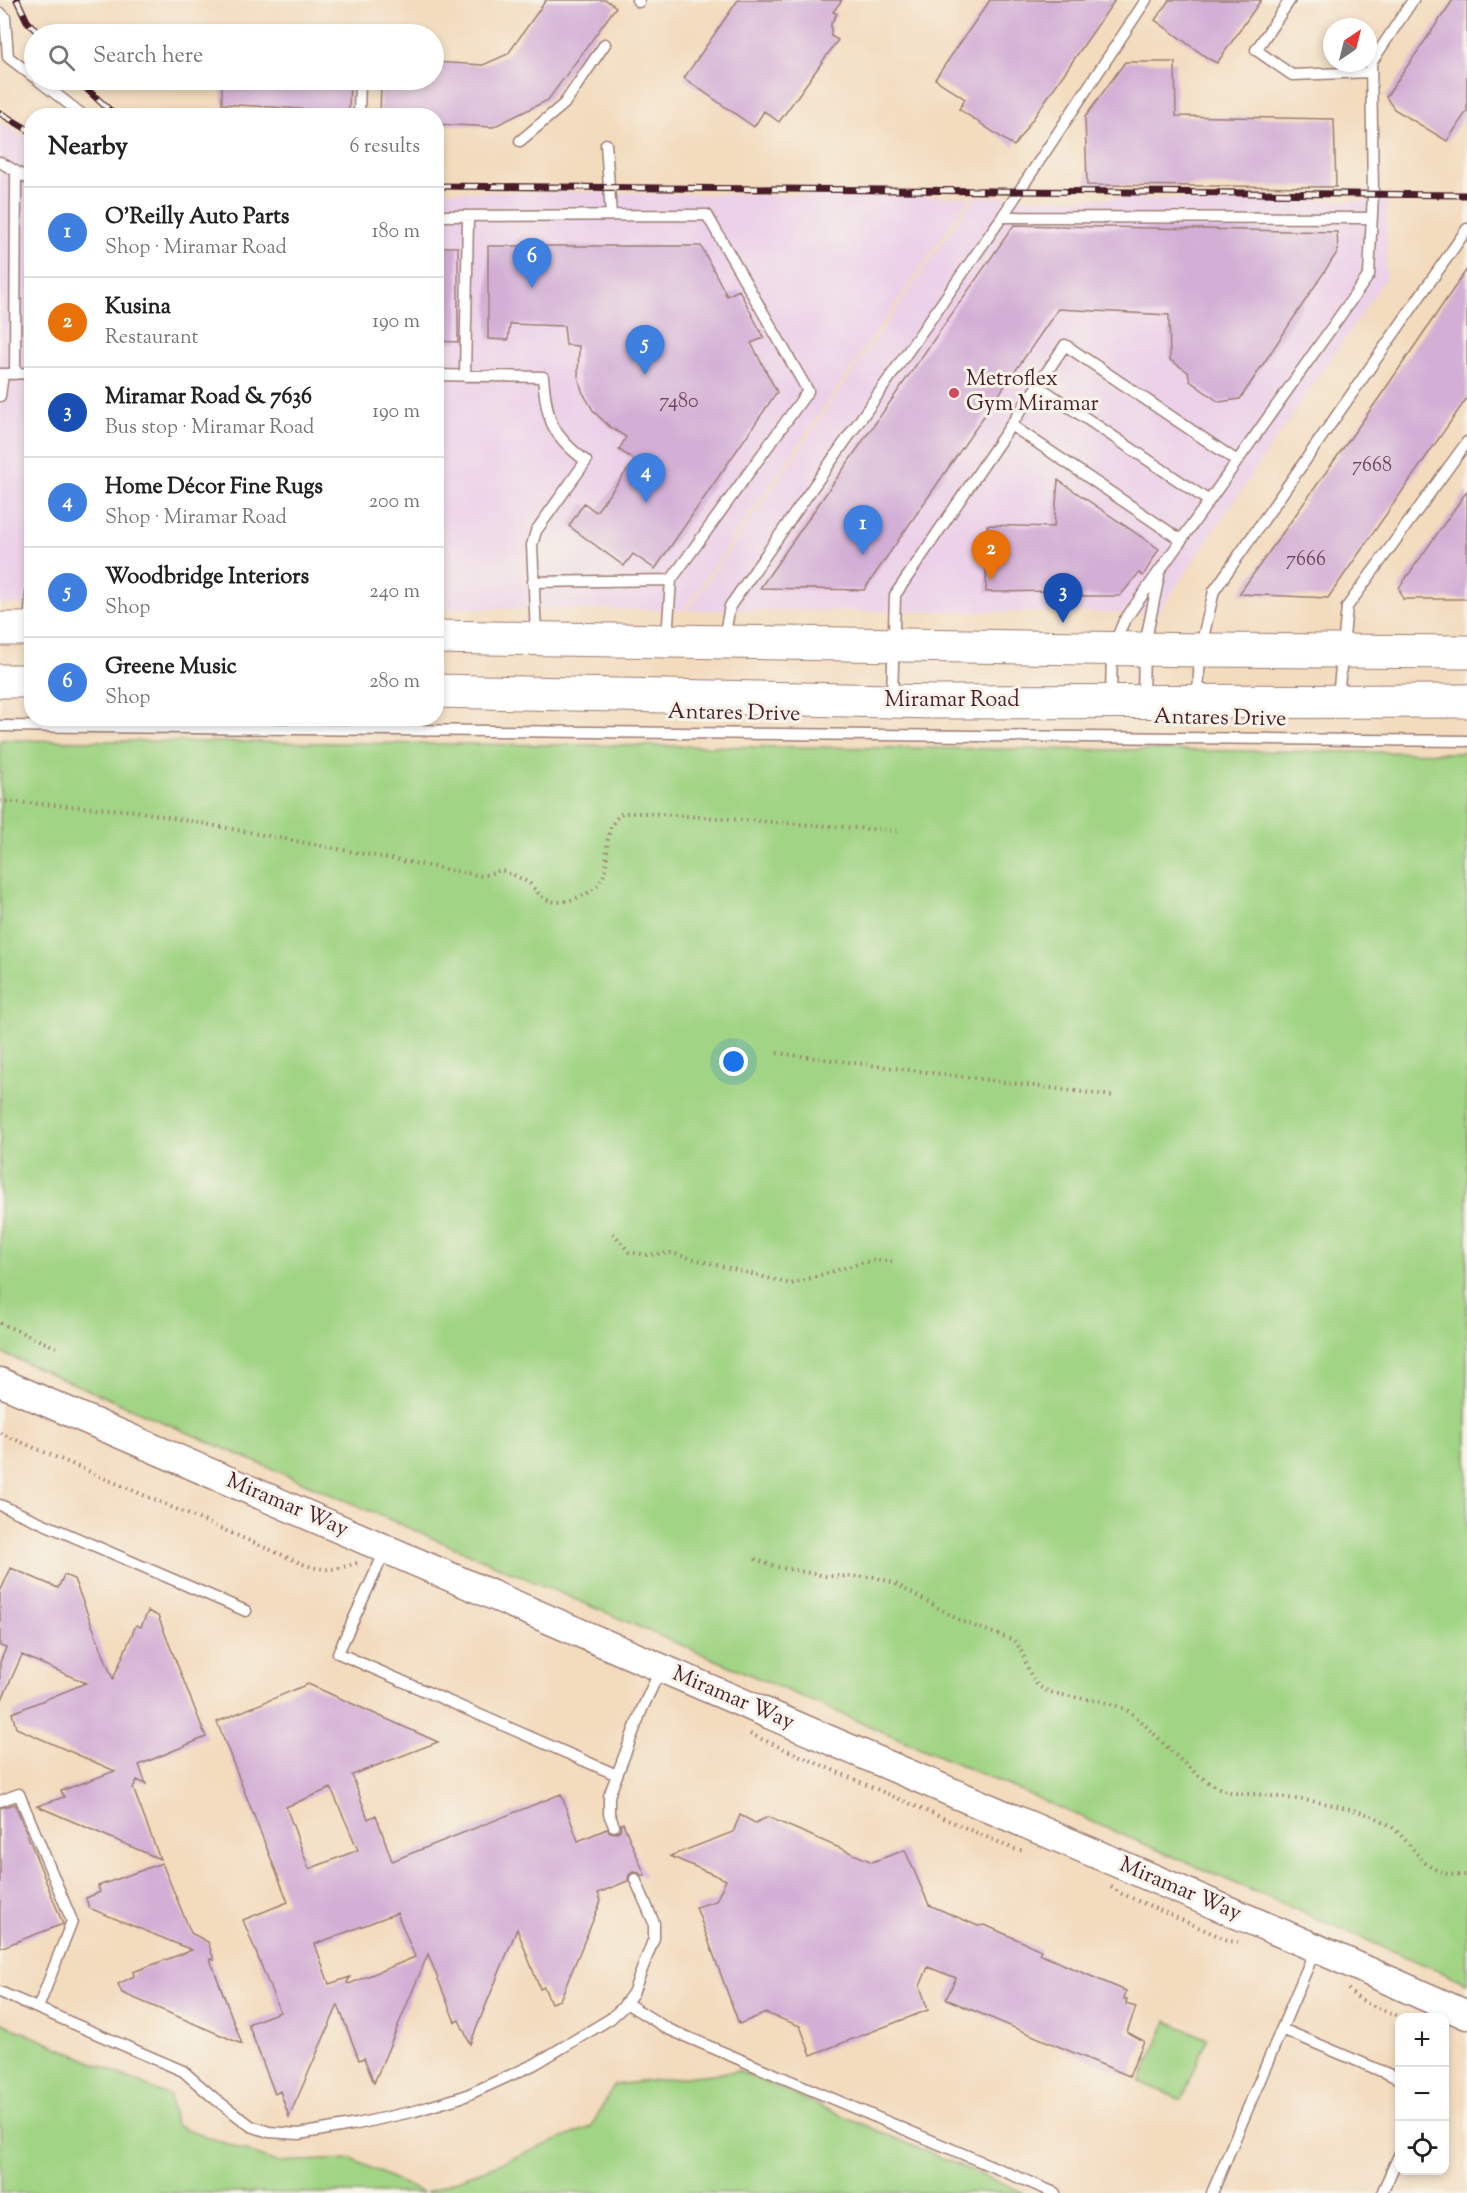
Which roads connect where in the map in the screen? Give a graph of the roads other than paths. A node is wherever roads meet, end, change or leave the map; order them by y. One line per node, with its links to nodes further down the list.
1 (1146, 0): 21 (lane)
2 (1290, 0): 8 (lane)
3 (1413, 0): 6 (lane)
4 (0, 13): 7 (lane)
5 (605, 44): 13 (lane)
6 (1377, 54)
7 (24, 69)
8 (1371, 72): 22 (lane)
9 (51, 90): 11 (lane)
10 (360, 90): 12 (lane)
11 (74, 108)
12 (359, 108)
13 (520, 141)
14 (606, 144): 18 (lane)
15 (0, 162): 16 (lane)
16 (16, 173): 17 (lane); 26 (lane)
17 (24, 177)
18 (611, 215): 20 (lane); 37 (lane)
19 (444, 216): 20 (lane)
20 (468, 218): 28 (lane)
21 (1002, 218): 22 (lane); 44 (lane)
22 (1372, 218): 33 (lane)
23 (1467, 229): 48 (lane)
24 (24, 373): 26 (lane)
25 (2, 374): 26 (lane); 30 (lane)
26 (15, 374)
27 (444, 375): 28 (lane)
28 (465, 376): 38 (lane)
29 (1038, 386): 31 (lane); 33 (lane); 34 (lane)
30 (0, 396)
31 (1011, 425): 35 (lane); 45 (lane)
32 (1467, 442): 49 (lane)
33 (1237, 461): 34 (lane)
34 (1209, 501): 35 (lane)
35 (1181, 540): 36 (lane)
36 (1160, 572): 46 (lane); 47 (lane)
37 (671, 580): 38 (lane); 43 (lane)
38 (533, 582): 42 (lane)
39 (24, 613): 40 (lane)
40 (20, 629)
41 (444, 637): 42 (main road)
42 (536, 639): 43 (main road)
43 (667, 641): 44 (main road)
44 (723, 642): 45 (main road)
45 (893, 645): 46 (main road); 54 (lane)
46 (1112, 649): 47 (main road); 55 (lane)
47 (1144, 649): 48 (main road); 56 (lane)
48 (1200, 650): 49 (main road); 57 (lane)
49 (1342, 651): 50 (main road); 58 (lane)
50 (1467, 652)
51 (0, 681): 52 (main road)
52 (24, 681)
53 (444, 691): 54 (main road, Miramar Road)
54 (892, 701): 55 (main road, Miramar Road)
55 (1111, 701): 56 (main road, Miramar Road)
56 (1143, 701): 57 (main road, Miramar Road)
57 (1198, 701): 58 (main road, Miramar Road)
58 (1338, 701): 59 (main road, Miramar Road)
59 (1467, 701)
60 (0, 726): 61 (lane, Antares Drive)
61 (1467, 741)
62 (0, 1382): 64 (street, Miramar Way)
63 (0, 1506): 65 (lane)
64 (382, 1557): 66 (street, Miramar Way); 67 (lane)
65 (246, 1611)
66 (661, 1668): 67 (lane); 71 (street, Miramar Way)
67 (617, 1775): 69 (lane)
68 (0, 1801): 74 (lane)
69 (614, 1826)
70 (635, 1879): 73 (lane)
71 (1316, 1948): 75 (street, Miramar Way); 76 (lane)
72 (0, 1992): 74 (lane)
73 (626, 2003): 74 (lane); 79 (lane)
74 (38, 2008)
75 (1467, 2015)
76 (1282, 2029): 77 (lane); 80 (lane)
77 (1395, 2077)
78 (1395, 2164): 81 (lane)
79 (1055, 2193)
80 (1212, 2193)
81 (1382, 2193)

